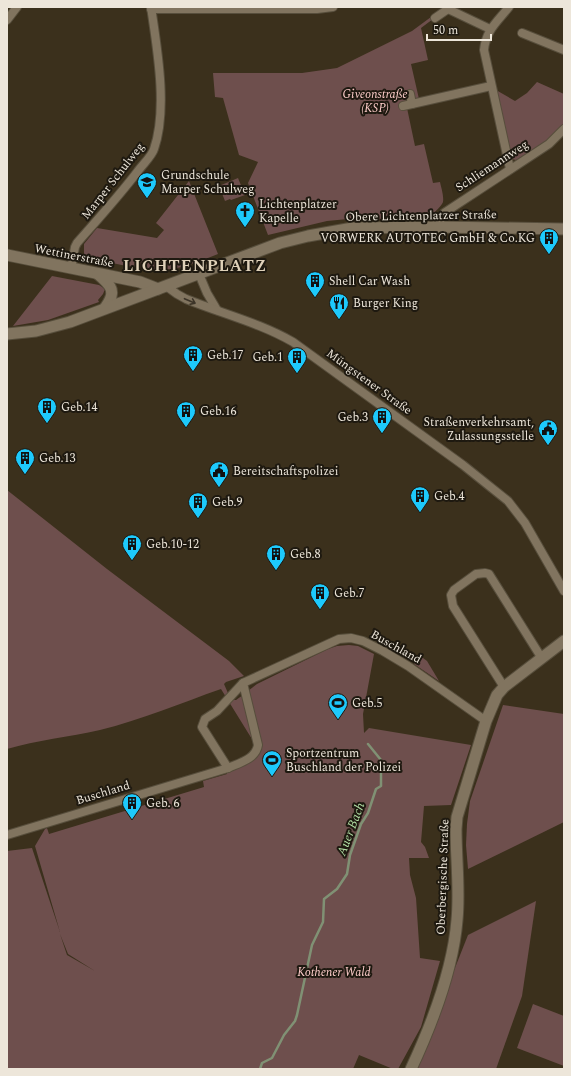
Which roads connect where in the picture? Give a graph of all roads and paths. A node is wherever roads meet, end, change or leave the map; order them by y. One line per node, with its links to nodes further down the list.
1 (17, 7): 6 (street)
2 (333, 7): 4 (street)
3 (509, 7): 7 (street)
4 (151, 8): 19 (street, Marper Schulweg)
5 (435, 18): 7 (street)
6 (7, 20)
7 (490, 29): 10 (street)
8 (522, 33): 9 (street)
9 (564, 50)
10 (491, 86): 12 (street); 15 (street)
11 (410, 94): 12 (street)
12 (412, 104): 13 (street)
13 (403, 106)
14 (564, 129): 15 (street, Schliemannweg)
15 (510, 169): 16 (street, Schliemannweg)
16 (440, 228): 17 (street, Obere Lichtenplatzer Straße); 21 (street, Obere Lichtenplatzer Straße)
17 (564, 229)
18 (7, 255): 19 (street, Wettinerstraße)
19 (71, 269): 20 (street, Wettinerstraße)
20 (98, 274): 22 (street, Wettinerstraße); 23 (street)
21 (199, 274): 22 (street, Obere Lichtenplatzer Straße); 24 (street)
22 (162, 287): 23 (street, Obere Lichtenplatzer Straße); 24 (street, Müngstener Straße, one-way to 24)
23 (106, 308): 25 (street, Obere Lichtenplatzer Straße)
24 (217, 310): 26 (street, Müngstener Straße)
25 (7, 334)
26 (564, 591)
27 (564, 641): 28 (street, Oberbergische Straße)
28 (541, 657): 30 (street, Oberbergische Straße); 30 (street)
29 (243, 684): 31 (street, Buschland); 32 (street, Buschland); 32 (street, Buschland)
30 (504, 687): 31 (street, Oberbergische Straße)
31 (486, 721): 34 (street, Oberbergische Straße)
32 (228, 768): 33 (street, Buschland)
33 (7, 834)
34 (411, 1069)

